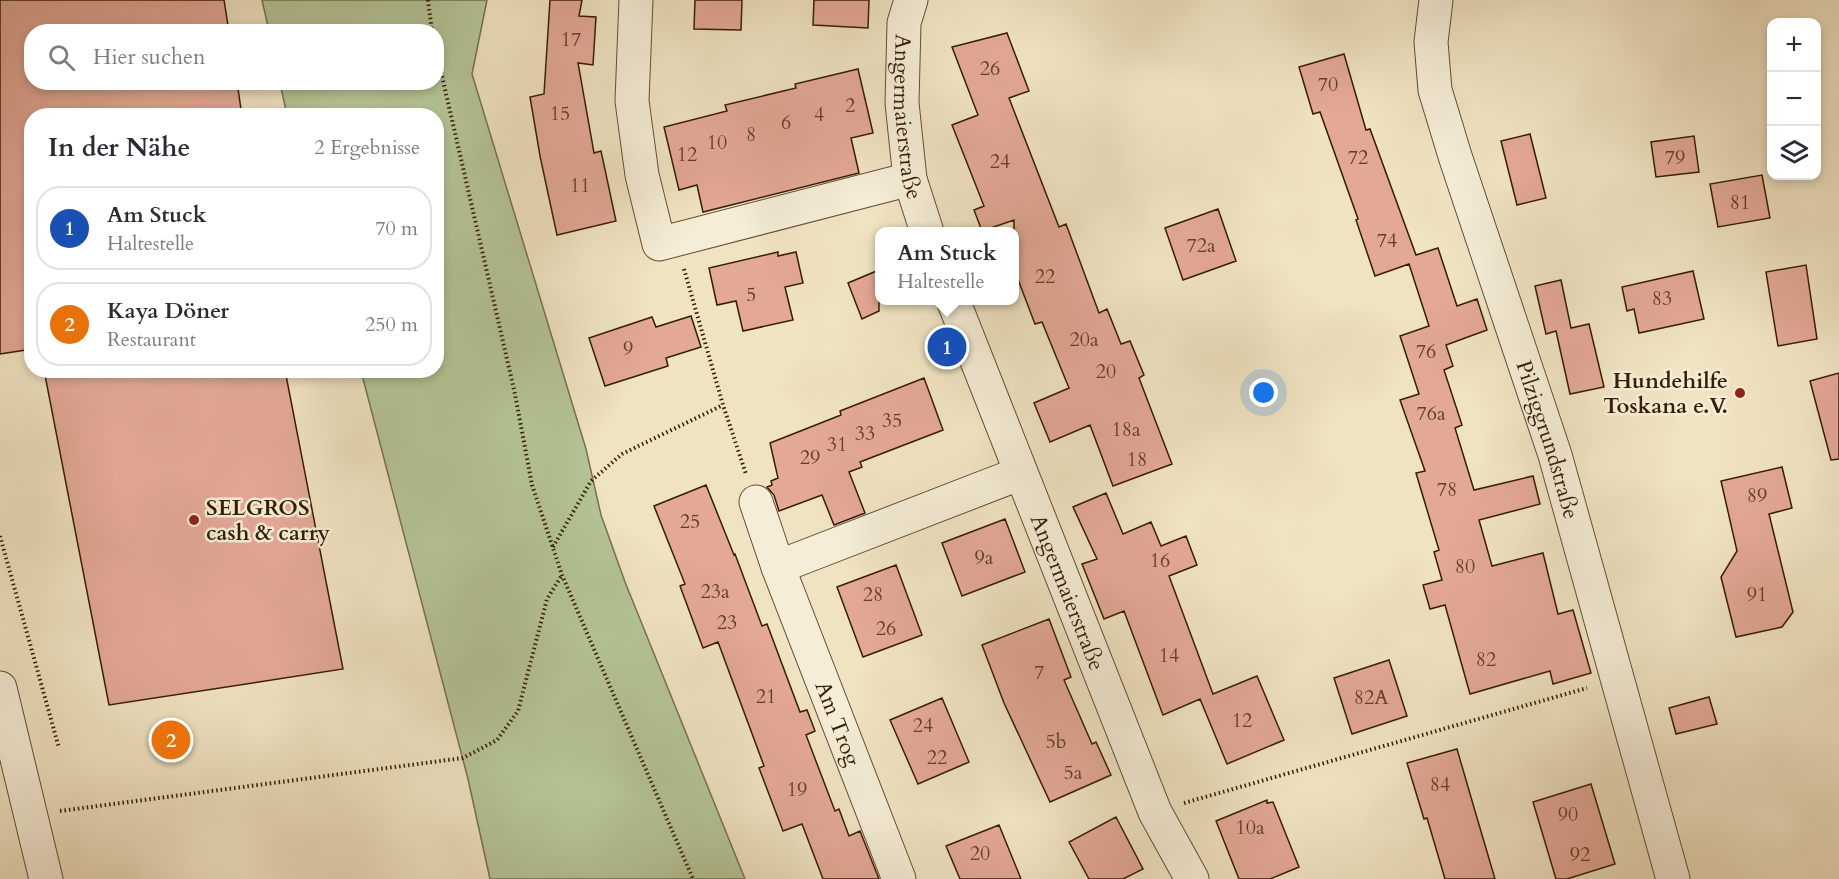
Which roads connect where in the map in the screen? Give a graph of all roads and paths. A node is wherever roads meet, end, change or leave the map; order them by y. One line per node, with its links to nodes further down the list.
1 (428, 0): 5 (path)
2 (636, 0): 9 (street)
3 (911, 0): 7 (street, Angermaierstraße)
4 (1436, 0): 18 (street, Pilziggrundstraße)
5 (431, 24)
6 (444, 85): 15 (path)
7 (910, 179): 8 (street, Angermaierstraße); 9 (street)
8 (926, 227)
9 (676, 239): 11 (path)
10 (955, 305): 12 (street, Angermaierstraße)
11 (723, 405): 13 (path); 15 (path)
12 (1022, 473): 16 (street); 22 (street, Angermaierstraße)
13 (756, 502): 16 (street, Am Trog)
14 (0, 536): 20 (path)
15 (553, 547): 17 (path)
16 (778, 567): 26 (street, Am Trog)
17 (562, 575): 23 (path); 25 (path)
18 (1616, 680): 22 (path); 28 (street, Pilziggrundstraße)
19 (0, 688): 21 (street)
20 (59, 748)
21 (10, 770): 23 (street)
22 (1155, 812): 27 (street, Angermaierstraße)
23 (30, 815): 24 (street)
24 (46, 879)
25 (693, 879)
26 (899, 879)
27 (1192, 879)
28 (1673, 879)

